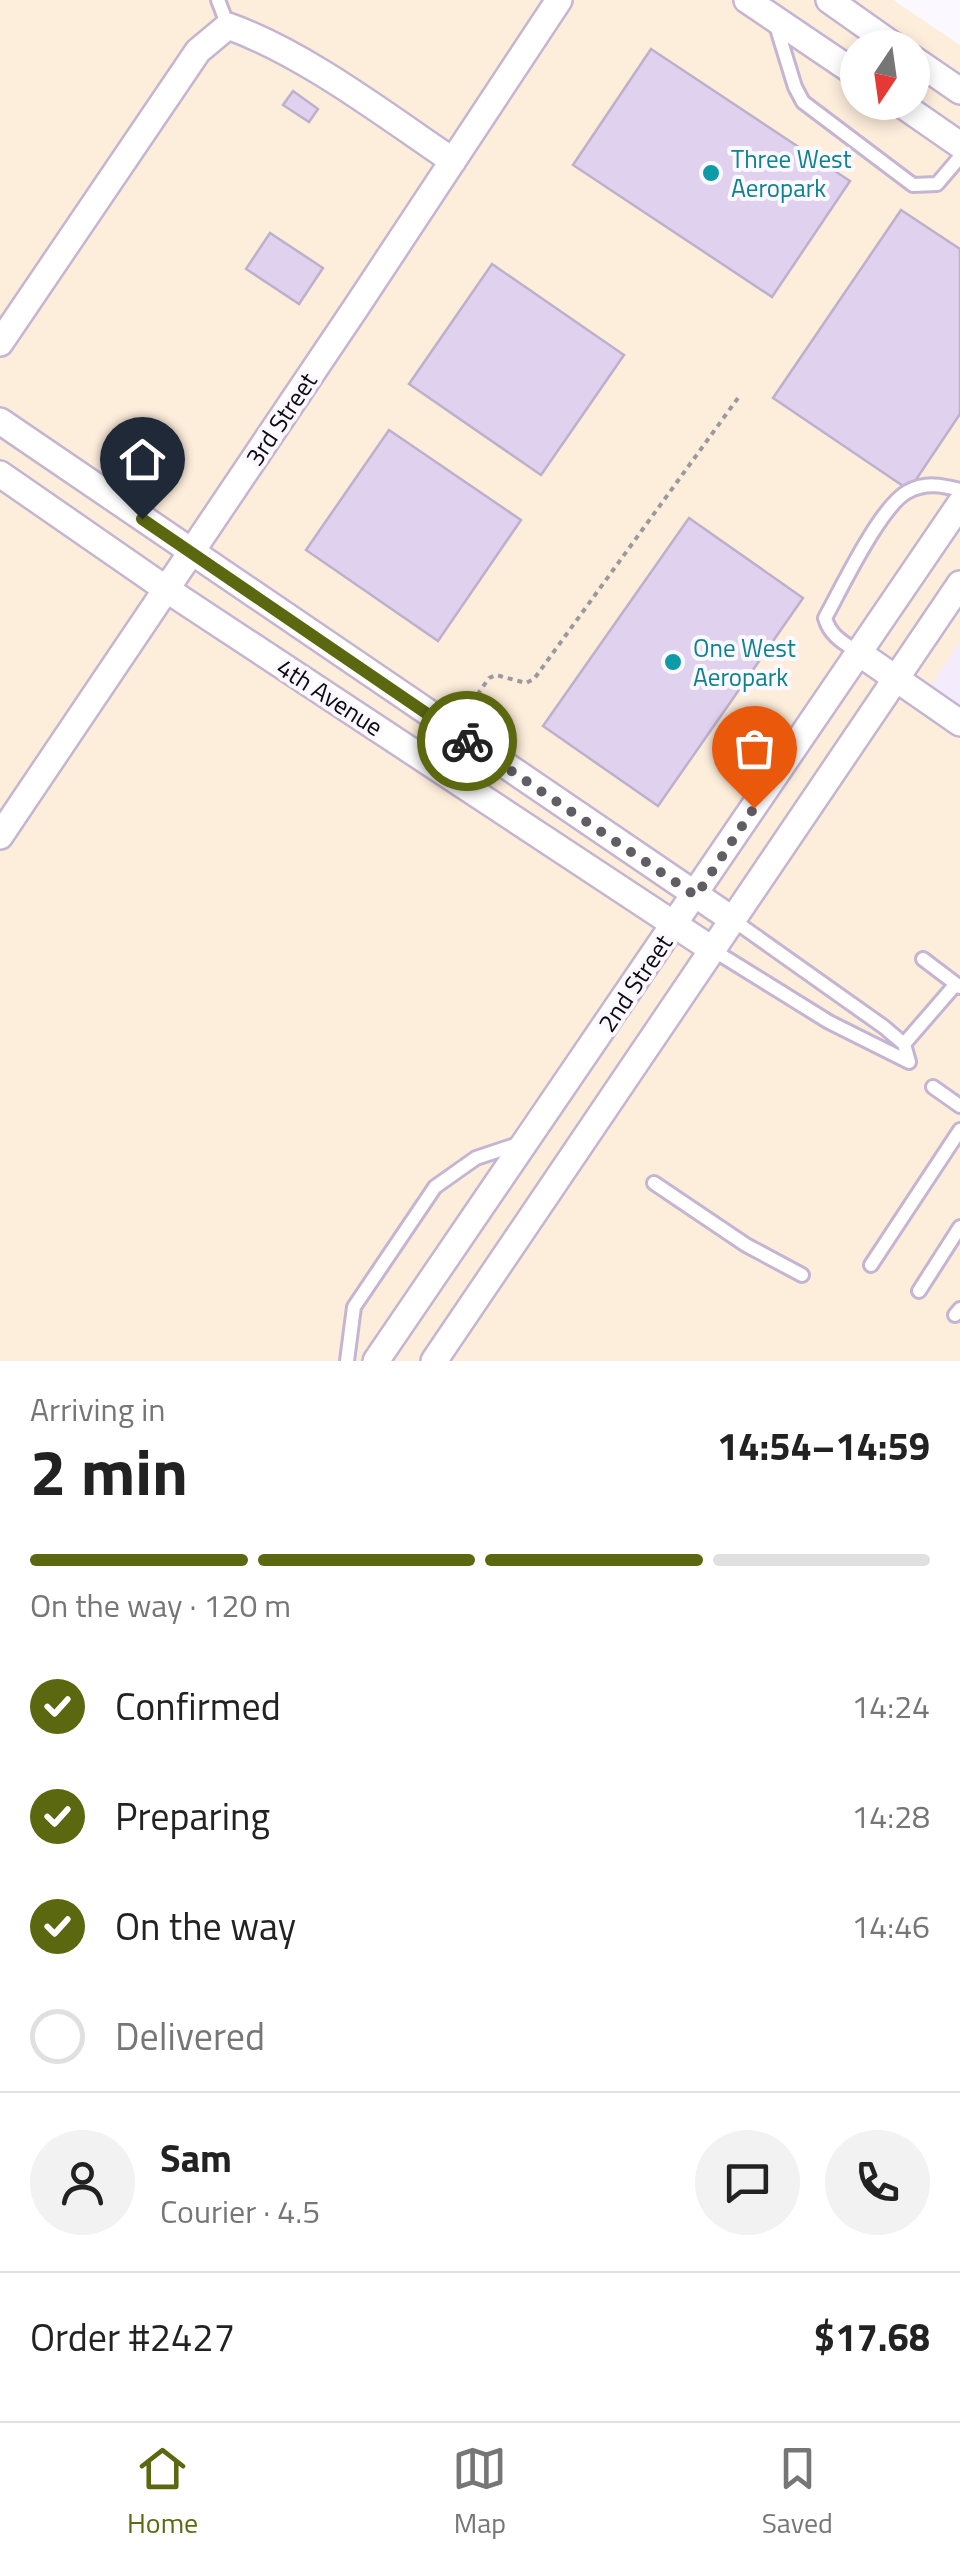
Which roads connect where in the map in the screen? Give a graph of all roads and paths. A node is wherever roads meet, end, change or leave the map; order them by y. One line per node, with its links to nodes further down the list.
1 (218, 0): 6 (lane)
2 (559, 0): 14 (street, 3rd Street)
3 (747, 0): 5 (street)
4 (828, 0): 7 (street)
5 (774, 18): 8 (street); 13 (lane)
6 (228, 26): 14 (street); 15 (street)
7 (871, 30)
8 (840, 63)
9 (930, 70): 10 (street)
10 (960, 91)
11 (924, 120): 12 (street)
12 (960, 145)
13 (960, 157)
14 (452, 161): 21 (street, 3rd Street)
15 (0, 343)
16 (738, 398): 27 (path)
17 (0, 421): 21 (street, 4th Avenue)
18 (0, 474): 23 (street, 4th Avenue)
19 (960, 490): 24 (lane)
20 (960, 504): 24 (street, 2nd Street)
21 (191, 553): 23 (street, 3rd Street); 27 (street, 4th Avenue)
22 (960, 584): 25 (street, 2nd Street)
23 (166, 589): 29 (street, 4th Avenue); 30 (street, 3rd Street)
24 (859, 653): 25 (street); 31 (street, 2nd Street)
25 (896, 678): 26 (street); 32 (street, 2nd Street)
26 (960, 723)
27 (452, 730): 28 (street, 4th Avenue)
28 (496, 760): 29 (street); 31 (street, 4th Avenue)
29 (473, 792): 33 (street, 4th Avenue)
30 (0, 836)
31 (696, 896): 32 (street, 4th Avenue); 33 (street, 2nd Street)
32 (733, 920): 34 (street, 2nd Street); 37 (lane)
33 (674, 925): 34 (street, 4th Avenue); 43 (street, 2nd Street)
34 (713, 950): 39 (lane); 51 (street, 2nd Street)
35 (923, 959): 36 (lane)
36 (958, 986): 38 (lane)
37 (884, 1027): 38 (lane); 39 (lane)
38 (904, 1044): 39 (lane)
39 (876, 1047)
40 (933, 1087): 41 (lane)
41 (960, 1106)
42 (960, 1130): 46 (lane)
43 (528, 1140): 49 (lane); 50 (street, 2nd Street)
44 (654, 1183): 47 (lane)
45 (960, 1227): 48 (lane)
46 (871, 1265)
47 (802, 1276)
48 (918, 1291)
49 (348, 1361)
50 (376, 1361)
51 (434, 1361)

